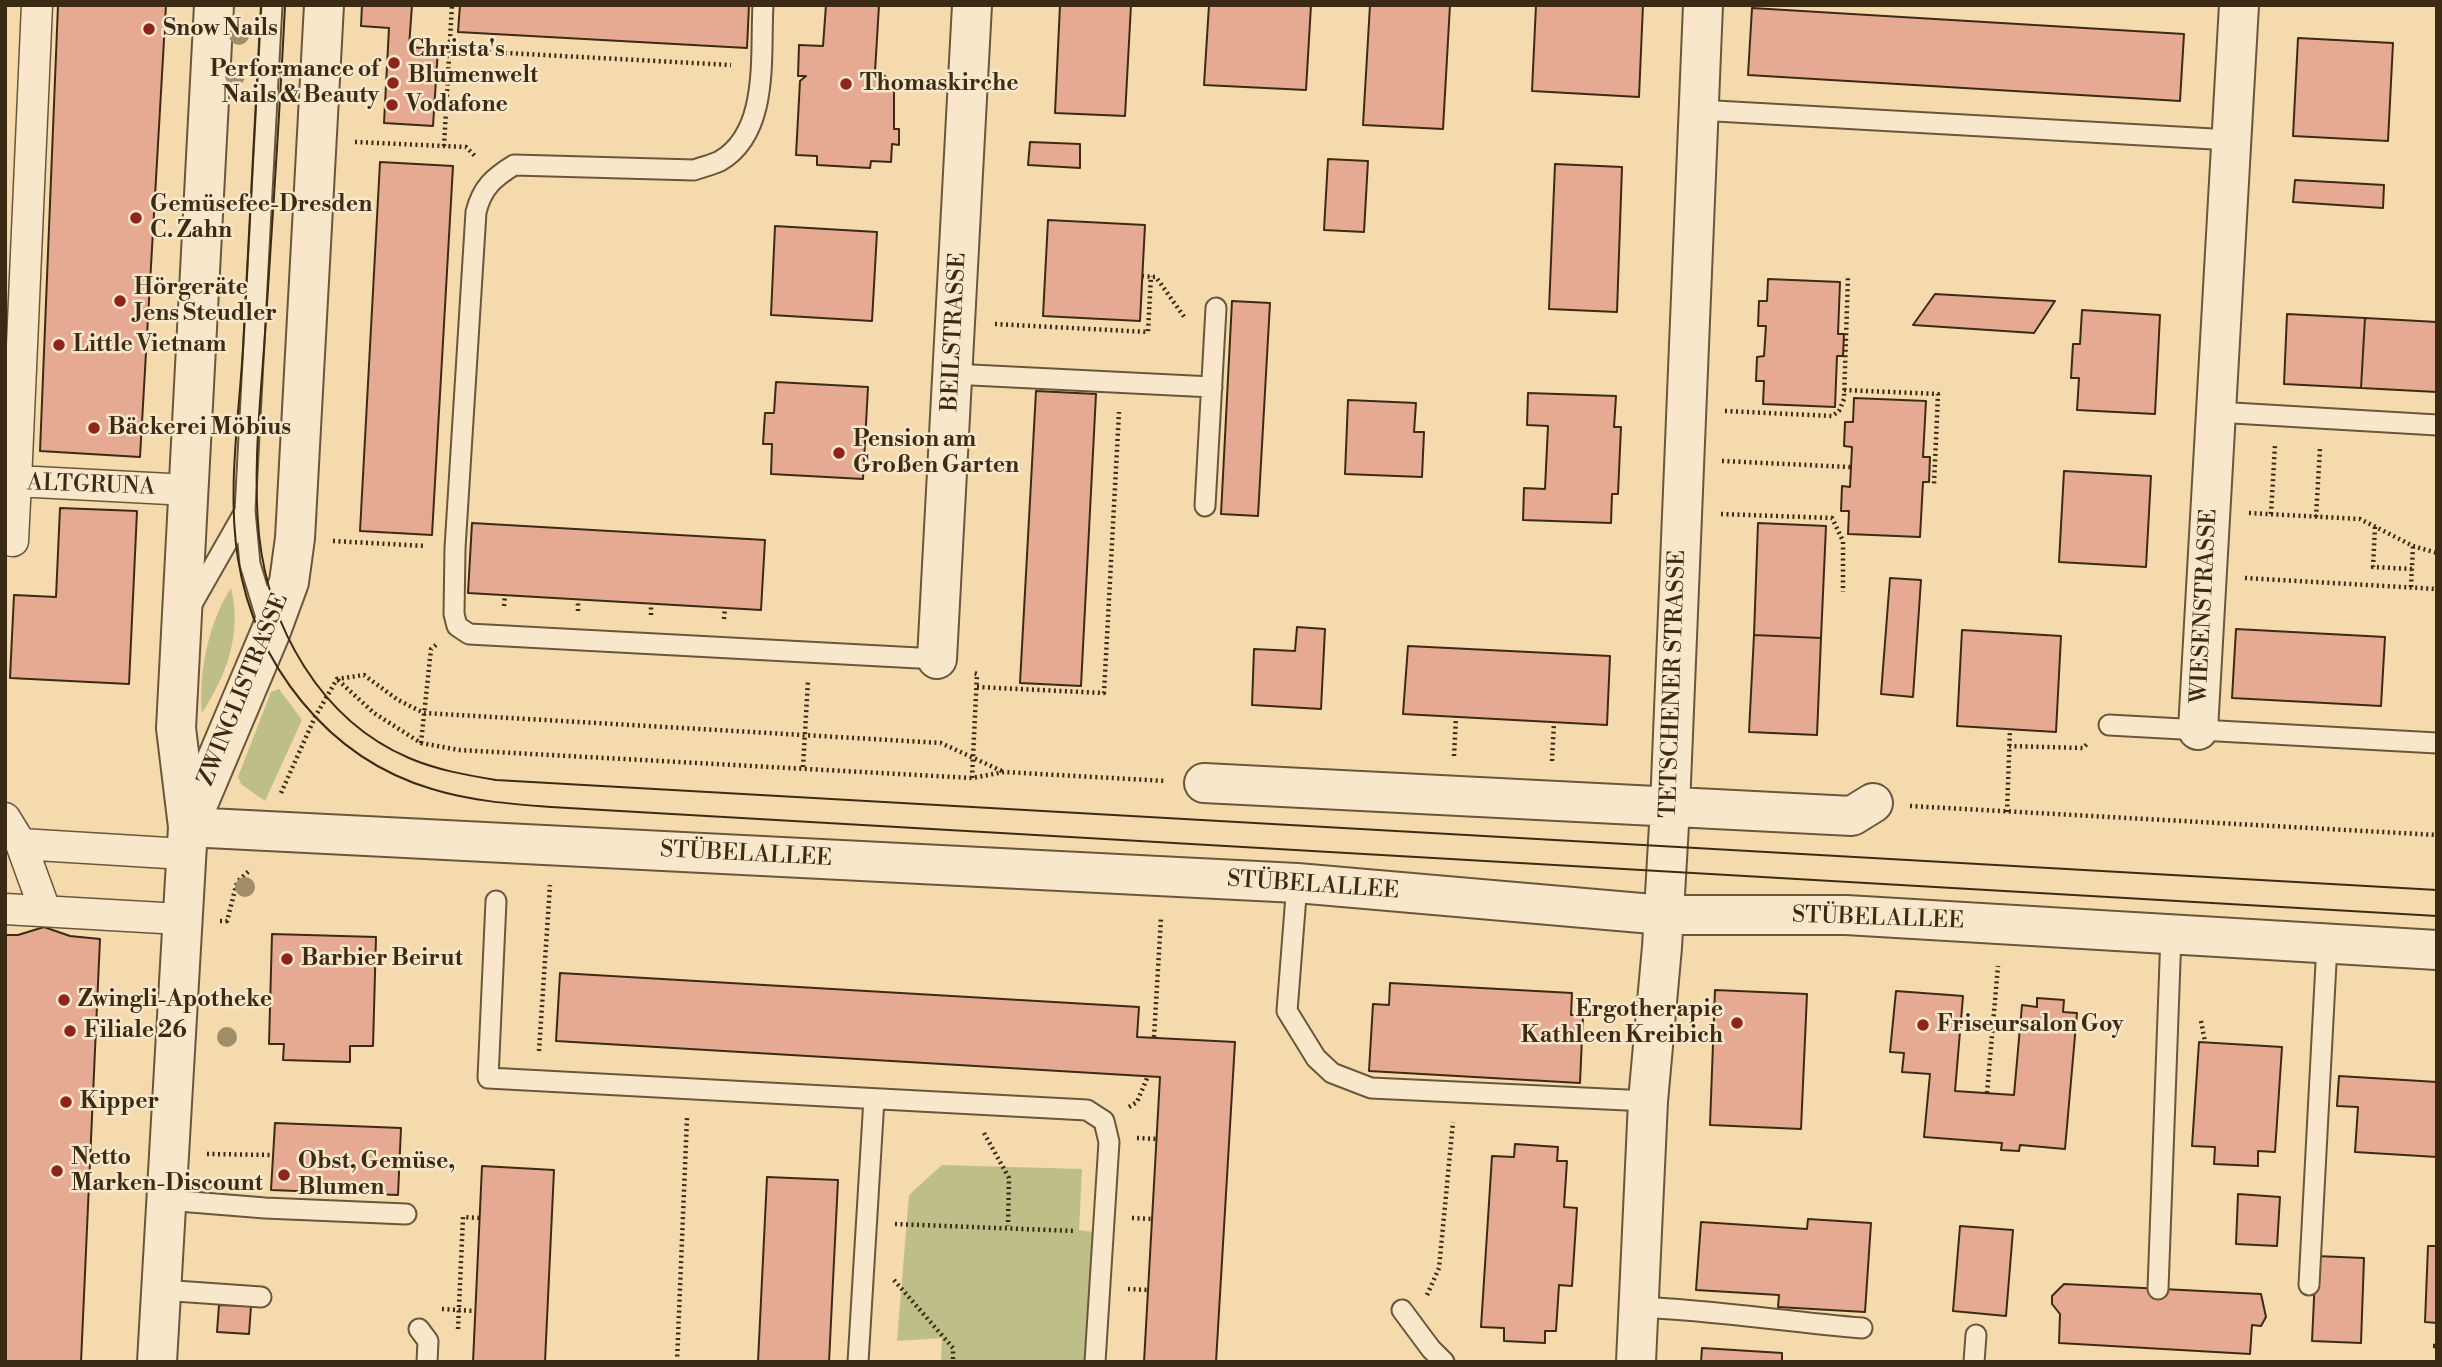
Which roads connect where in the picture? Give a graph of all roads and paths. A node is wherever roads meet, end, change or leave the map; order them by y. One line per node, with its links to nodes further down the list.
1 (37, 5): 33 (street)
2 (214, 5): 35 (street, ZWINGLISTRASSE)
3 (272, 5): 37 (lane)
4 (324, 5): 13 (street, ZWINGLISTRASSE)
5 (452, 5): 10 (path)
6 (764, 5): 11 (lane)
7 (972, 5): 21 (street, BEILSTRASSE)
8 (1703, 5): 12 (street, TETSCHENER STRASSE)
9 (2239, 5): 14 (street, WIESENSTRASSE)
10 (450, 50): 11 (path); 15 (path)
11 (759, 66): 16 (lane)
12 (1698, 110): 14 (lane); 26 (street, TETSCHENER STRASSE)
13 (316, 140): 15 (path); 55 (street, ZWINGLISTRASSE)
14 (2231, 140): 27 (street, WIESENSTRASSE)
15 (444, 146): 16 (path)
16 (495, 176): 46 (lane)
17 (1142, 276): 18 (path)
18 (1152, 276): 20 (path); 21 (path)
19 (1848, 276): 25 (path)
20 (1216, 314): 24 (lane)
21 (955, 322): 22 (street, BEILSTRASSE)
22 (952, 374): 23 (lane); 57 (street, BEILSTRASSE)
23 (1121, 383): 24 (lane); 58 (path)
24 (1212, 387): 36 (lane)
25 (1844, 390): 26 (path); 34 (path)
26 (1686, 410): 31 (street, TETSCHENER STRASSE)
27 (2216, 412): 28 (lane); 38 (street, WIESENSTRASSE)
28 (2276, 416): 29 (lane); 40 (path)
29 (2322, 418): 30 (lane); 41 (path)
30 (2437, 425)
31 (1683, 459): 32 (path); 39 (street, TETSCHENER STRASSE)
32 (1850, 467)
33 (16, 481): 35 (street, ALTGRUNA); 43 (street, ALTGRUNA)
34 (1934, 484)
35 (189, 490): 53 (street, ZWINGLISTRASSE)
36 (1205, 506)
37 (244, 511): 53 (lane); 55 (lane)
38 (2210, 511): 40 (path); 49 (street, WIESENSTRASSE)
39 (1681, 512): 52 (path); 73 (street, TETSCHENER STRASSE)
40 (2271, 514): 41 (path)
41 (2316, 517): 42 (path)
42 (2375, 527): 45 (path); 48 (path)
43 (5, 540)
44 (329, 541): 46 (path)
45 (2413, 546): 47 (path); 48 (path)
46 (455, 548): 54 (lane)
47 (2437, 553)
48 (2412, 569): 50 (path)
49 (2207, 576): 50 (path); 62 (street, WIESENSTRASSE)
50 (2411, 587): 51 (path)
51 (2437, 589)
52 (1843, 592)
53 (180, 626): 77 (street, ZWINGLISTRASSE)
54 (457, 626): 56 (lane); 59 (path)
55 (271, 631): 77 (street, ZWINGLISTRASSE)
56 (809, 652): 57 (lane); 63 (path)
57 (937, 659): 58 (path)
58 (977, 687): 67 (path)
59 (424, 713): 63 (path); 64 (path); 64 (path)
60 (2109, 725): 62 (lane); 66 (path)
61 (2010, 729): 66 (path)
62 (2198, 730): 65 (lane, WIESENSTRASSE)
63 (806, 734): 67 (path); 68 (path)
64 (421, 743): 68 (path)
65 (2437, 743)
66 (2009, 746): 74 (path)
67 (973, 760): 69 (path); 70 (path)
68 (803, 767): 70 (path)
69 (1004, 772): 70 (path); 71 (path)
70 (972, 778)
71 (1204, 783): 73 (street)
72 (1873, 803): 73 (street); 74 (path)
73 (1670, 807): 83 (street, TETSCHENER STRASSE)
74 (2007, 812): 76 (path)
75 (5, 818): 78 (street)
76 (2437, 835)
77 (186, 840): 78 (street); 79 (street, STÜBELALLEE); 85 (street, ZWINGLISTRASSE)
78 (22, 844): 82 (street)
79 (1297, 883): 83 (street, STÜBELALLEE); 95 (lane)
80 (496, 901): 92 (lane)
81 (5, 909): 82 (street)
82 (45, 910): 85 (street)
83 (1664, 915): 86 (street, STÜBELALLEE); 95 (street, TETSCHENER STRASSE)
84 (1161, 918): 90 (path)
85 (180, 919): 101 (street, ZWINGLISTRASSE)
86 (2171, 934): 87 (street, STÜBELALLEE); 109 (lane)
87 (2328, 944): 88 (street, STÜBELALLEE); 108 (lane)
88 (2437, 950)
89 (1998, 966): 93 (path)
90 (1154, 1037)
91 (1148, 1076): 97 (path)
92 (688, 1089): 94 (lane); 120 (path)
93 (1987, 1093)
94 (874, 1099): 96 (lane); 104 (lane)
95 (1648, 1101): 112 (street, TETSCHENER STRASSE)
96 (985, 1104): 105 (path); 106 (lane)
97 (1119, 1112)
98 (1453, 1115): 113 (path)
99 (254, 1154): 100 (path)
100 (273, 1155)
101 (166, 1200): 102 (lane); 110 (street, ZWINGLISTRASSE)
102 (406, 1214)
103 (480, 1218): 117 (path)
104 (867, 1223): 105 (path); 107 (lane)
105 (1008, 1227): 106 (path)
106 (1104, 1232): 123 (lane)
107 (865, 1247): 121 (lane); 122 (path)
108 (2309, 1285)
109 (2158, 1289)
110 (161, 1290): 111 (lane); 118 (street, ZWINGLISTRASSE)
111 (261, 1297)
112 (1638, 1307): 114 (lane); 125 (street, TETSCHENER STRASSE)
113 (1405, 1314): 124 (lane)
114 (1862, 1328)
115 (419, 1329): 119 (lane)
116 (1976, 1335): 126 (lane)
117 (457, 1336)
118 (157, 1362)
119 (427, 1362)
120 (677, 1362)
121 (858, 1362)
122 (953, 1362)
123 (1095, 1362)
124 (1444, 1362)
125 (1636, 1362)
126 (1974, 1362)

